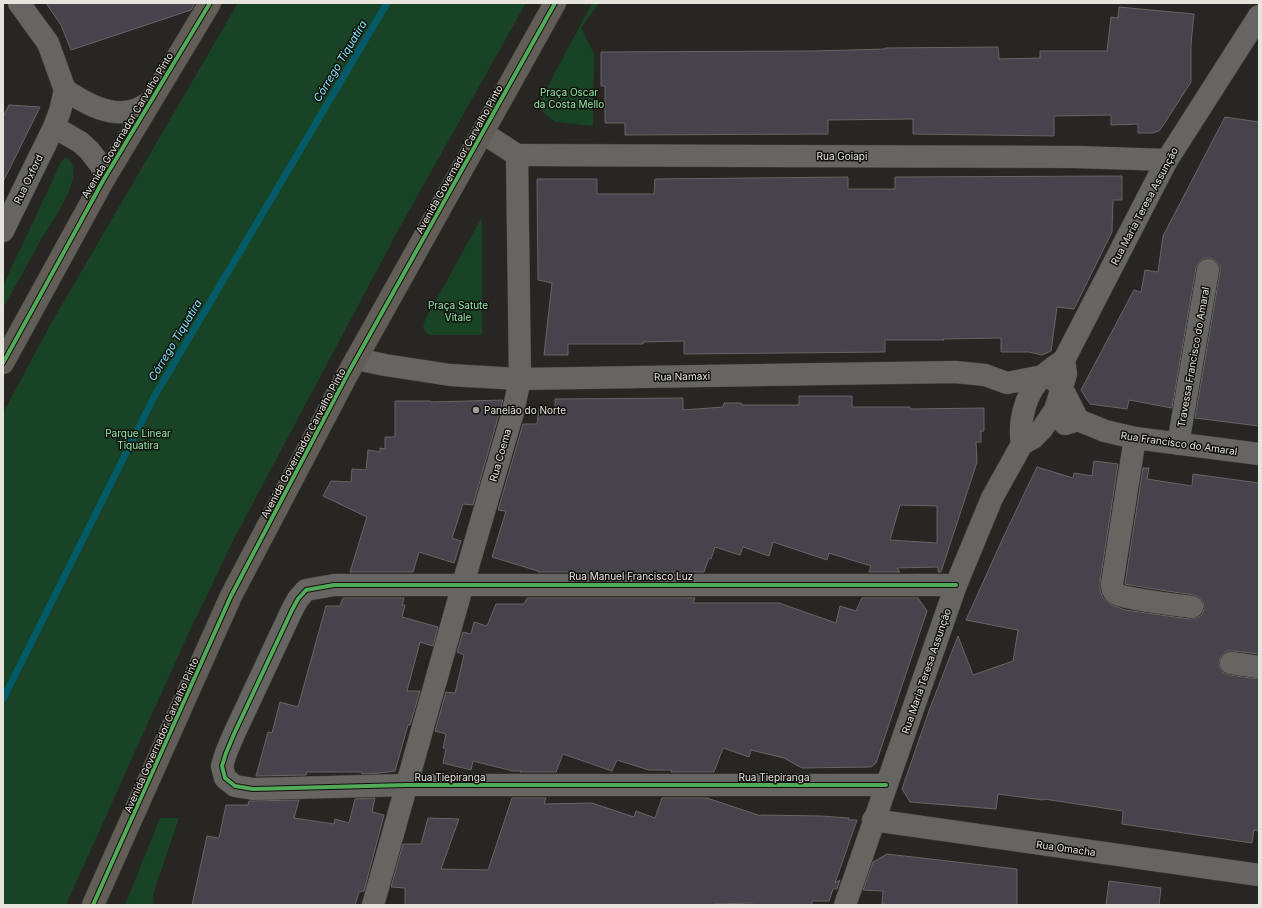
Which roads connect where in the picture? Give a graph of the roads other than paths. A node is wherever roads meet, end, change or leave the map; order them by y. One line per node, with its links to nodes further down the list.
1 (19, 3): 6 (street)
2 (210, 3): 7 (main road, Avenida Governador Carvalho Pinto)
3 (555, 3): 9 (main road, Avenida Governador Carvalho Pinto)
4 (1259, 16): 5 (street, Rua Maria Teresa Assunção)
5 (1252, 39): 11 (street, Rua Maria Teresa Assunção)
6 (65, 90): 7 (street); 8 (street, Rua Oxford)
7 (149, 103): 12 (main road, Avenida Governador Carvalho Pinto)
8 (54, 127): 12 (street); 13 (street, Rua Oxford)
9 (483, 133): 10 (street); 15 (main road, Avenida Governador Carvalho Pinto)
10 (517, 155): 11 (street, Rua Goiapi); 19 (street, Rua Coema)
11 (1167, 160): 16 (street, Rua Maria Teresa Assunção)
12 (104, 179): 17 (main road, Avenida Governador Carvalho Pinto)
13 (3, 231)
14 (1208, 270): 27 (street, Travessa Francisco do Amaral)
15 (356, 359): 19 (street, Rua Namaxi); 39 (main road, Avenida Governador Carvalho Pinto)
16 (1064, 360): 18 (street, Rua Maria Teresa Assunção); 21 (street, Rua Maria Teresa Assunção)
17 (3, 362)
18 (1043, 376): 20 (street); 21 (street); 23 (street, Rua Maria Teresa Assunção)
19 (520, 379): 20 (street, Rua Namaxi); 29 (street, Rua Coema)
20 (1007, 384): 23 (street)
21 (1062, 388): 22 (street); 24 (street, Rua Maria Teresa Assunção)
22 (1078, 420): 24 (street); 25 (street, Rua Francisco do Amaral)
23 (1022, 421): 24 (street); 26 (street, Rua Maria Teresa Assunção)
24 (1042, 429): 26 (street, Rua Maria Teresa Assunção)
25 (1135, 438): 27 (street, Rua Francisco do Amaral); 32 (street)
26 (1022, 444): 30 (street, Rua Maria Teresa Assunção)
27 (1178, 444): 28 (street, Rua Francisco do Amaral)
28 (1259, 454)
29 (463, 584): 30 (street, Rua Manuel Francisco Luz); 31 (street, Rua Manuel Francisco Luz); 35 (street, Rua Coema)
30 (956, 584): 36 (street, Rua Maria Teresa Assunção)
31 (306, 590): 35 (street, Rua Tiepiranga)
32 (1192, 607)
33 (1231, 663): 34 (street)
34 (1259, 667)
35 (406, 785): 36 (street, Rua Tiepiranga); 40 (street, Rua Coema)
36 (886, 785): 37 (street, Rua Maria Teresa Assunção)
37 (873, 820): 38 (street, Rua Omacha); 41 (street, Rua Maria Teresa Assunção)
38 (1259, 875)
39 (93, 905)
40 (373, 905)
41 (845, 905)

